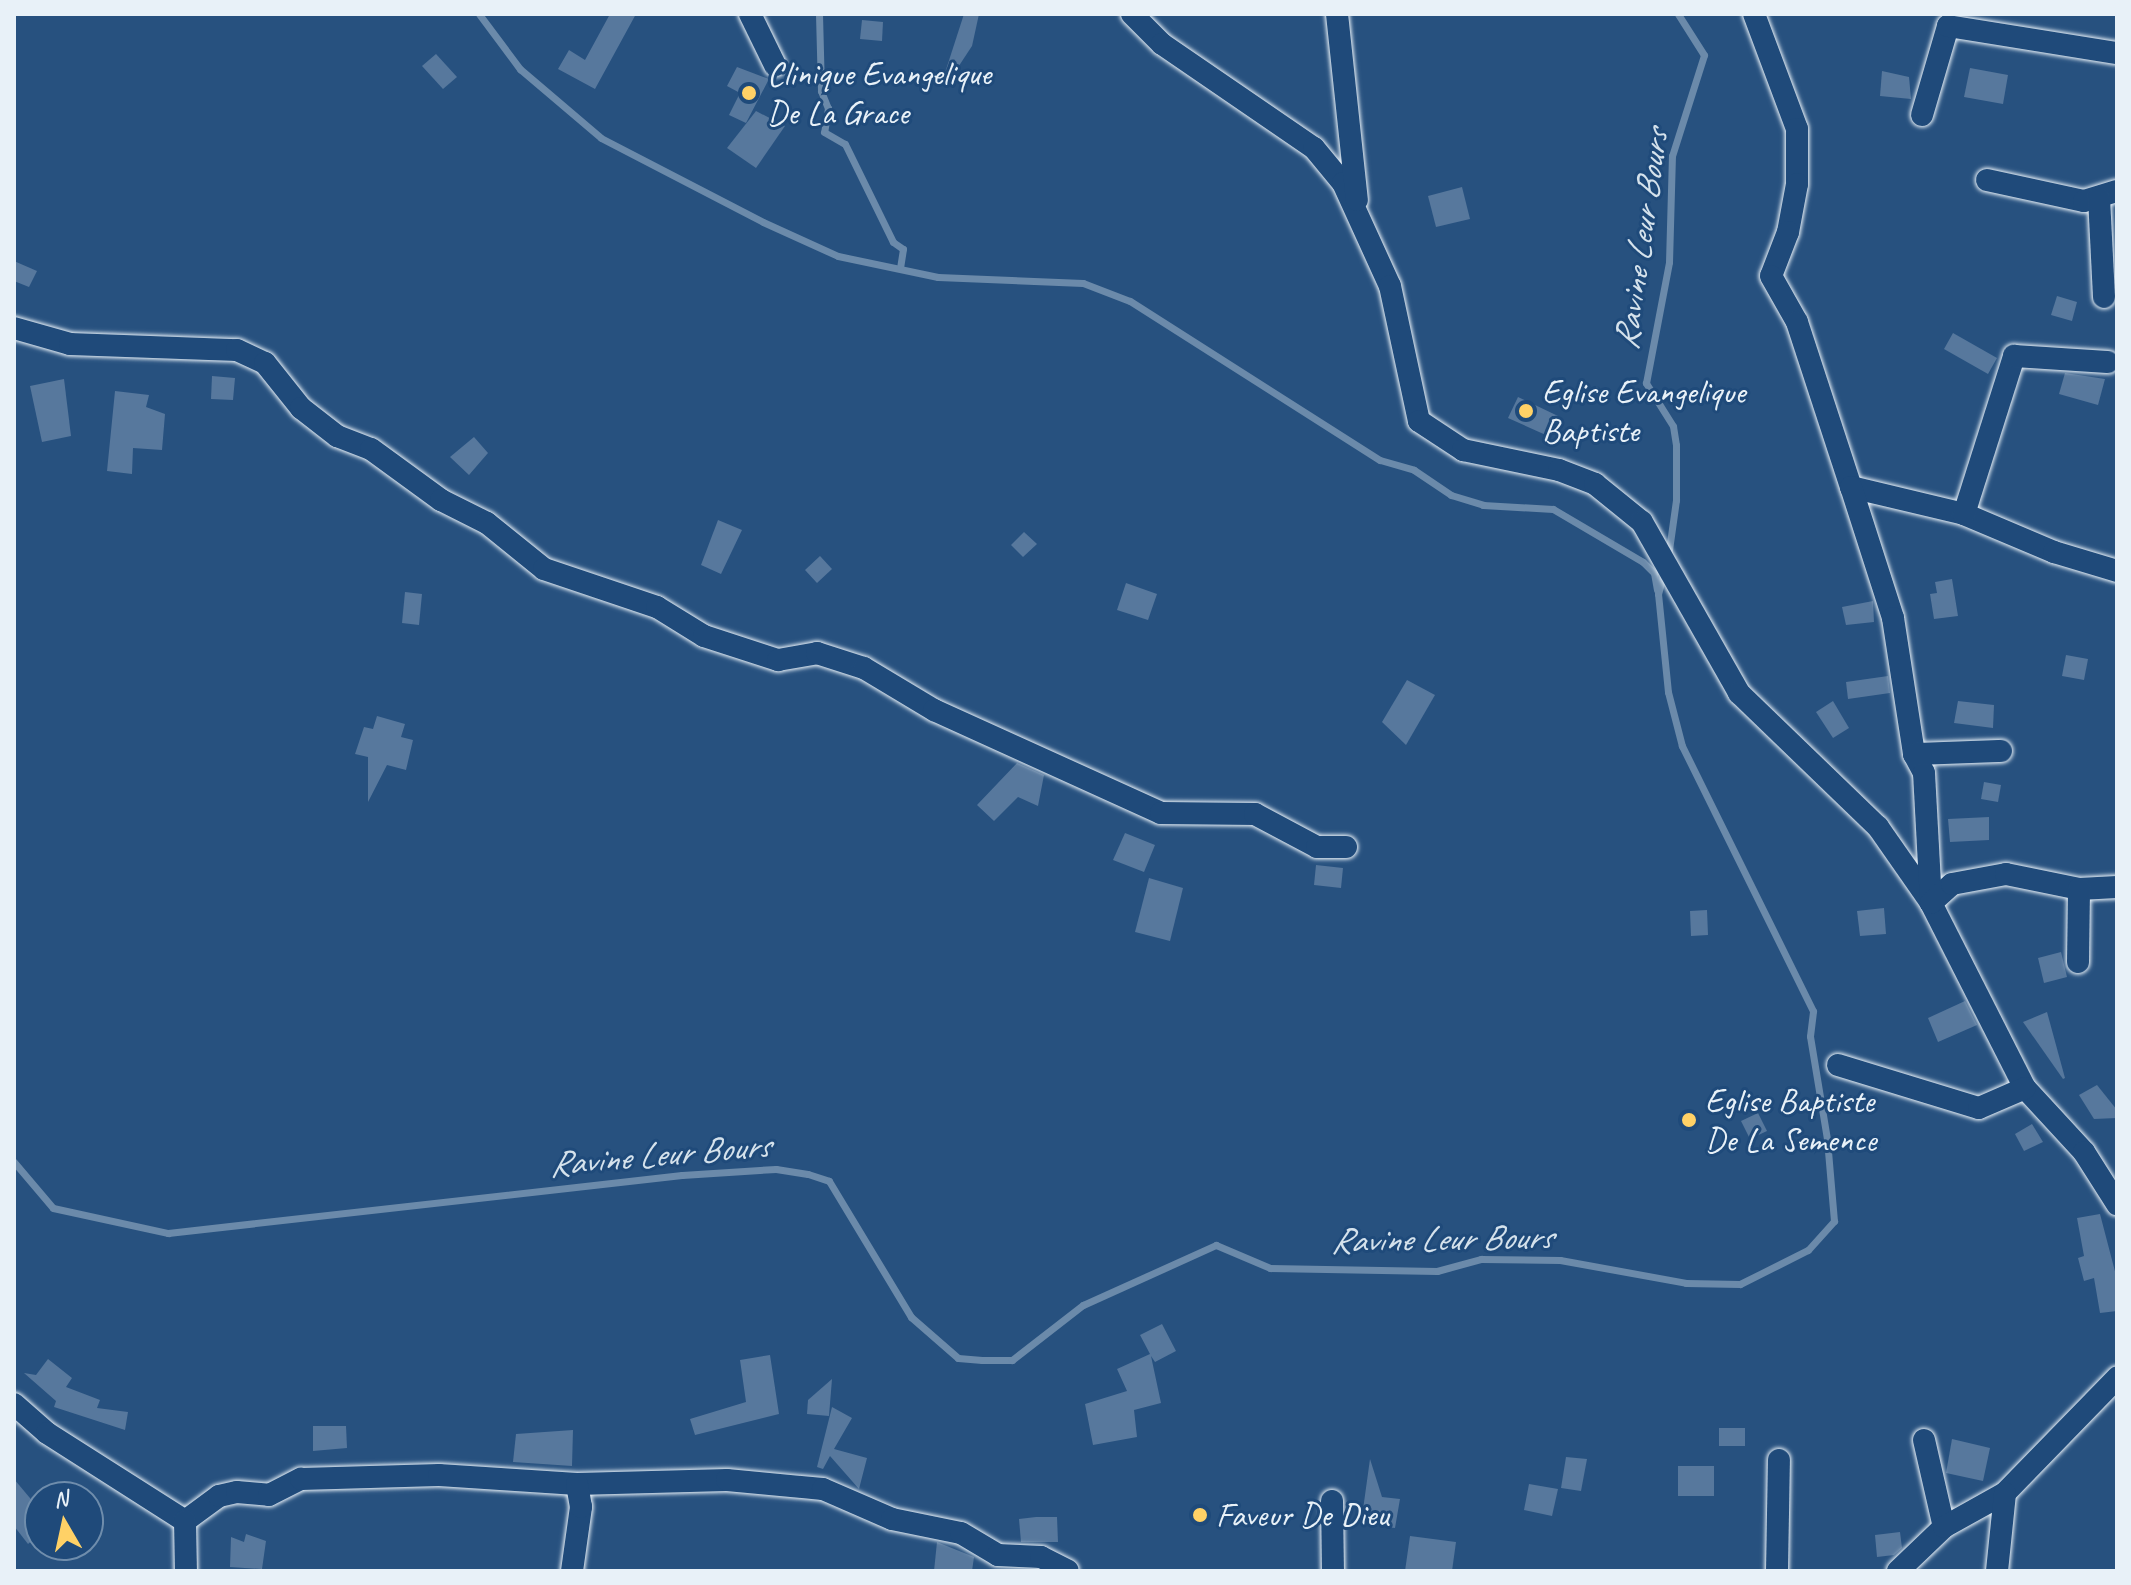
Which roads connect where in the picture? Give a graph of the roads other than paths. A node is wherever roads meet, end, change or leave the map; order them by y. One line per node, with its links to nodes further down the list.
1 (750, 14): 6 (street)
2 (1132, 14): 10 (street)
3 (1337, 14): 10 (street)
4 (1754, 14): 14 (street)
5 (2117, 53): 7 (street)
6 (775, 65)
7 (1922, 115)
8 (1987, 180): 9 (street)
9 (2108, 195): 11 (street)
10 (1359, 219): 22 (street)
11 (2104, 297)
12 (14, 328): 19 (street)
13 (2108, 362): 15 (street)
14 (1851, 487): 15 (street); 18 (street)
15 (1964, 514): 16 (street)
16 (2117, 571)
17 (2001, 751): 18 (street)
18 (1914, 754): 22 (street)
19 (1346, 847)
20 (2117, 887): 21 (street)
21 (2079, 889): 22 (street); 23 (street)
22 (1931, 903): 25 (street)
23 (2078, 962)
24 (1838, 1065): 25 (street)
25 (2025, 1088): 26 (street)
26 (2117, 1204)
27 (2116, 1381): 32 (street)
28 (14, 1404): 34 (street)
29 (1924, 1440): 35 (street)
30 (1779, 1460): 41 (street)
31 (577, 1484): 34 (street); 36 (street); 38 (street)
32 (2005, 1493): 35 (street); 43 (street)
33 (1332, 1501): 40 (street)
34 (185, 1521): 37 (street)
35 (1944, 1527): 42 (street)
36 (996, 1563): 39 (street)
37 (186, 1571)
38 (572, 1571)
39 (1068, 1571)
40 (1333, 1571)
41 (1777, 1571)
42 (1898, 1571)
43 (1997, 1571)

